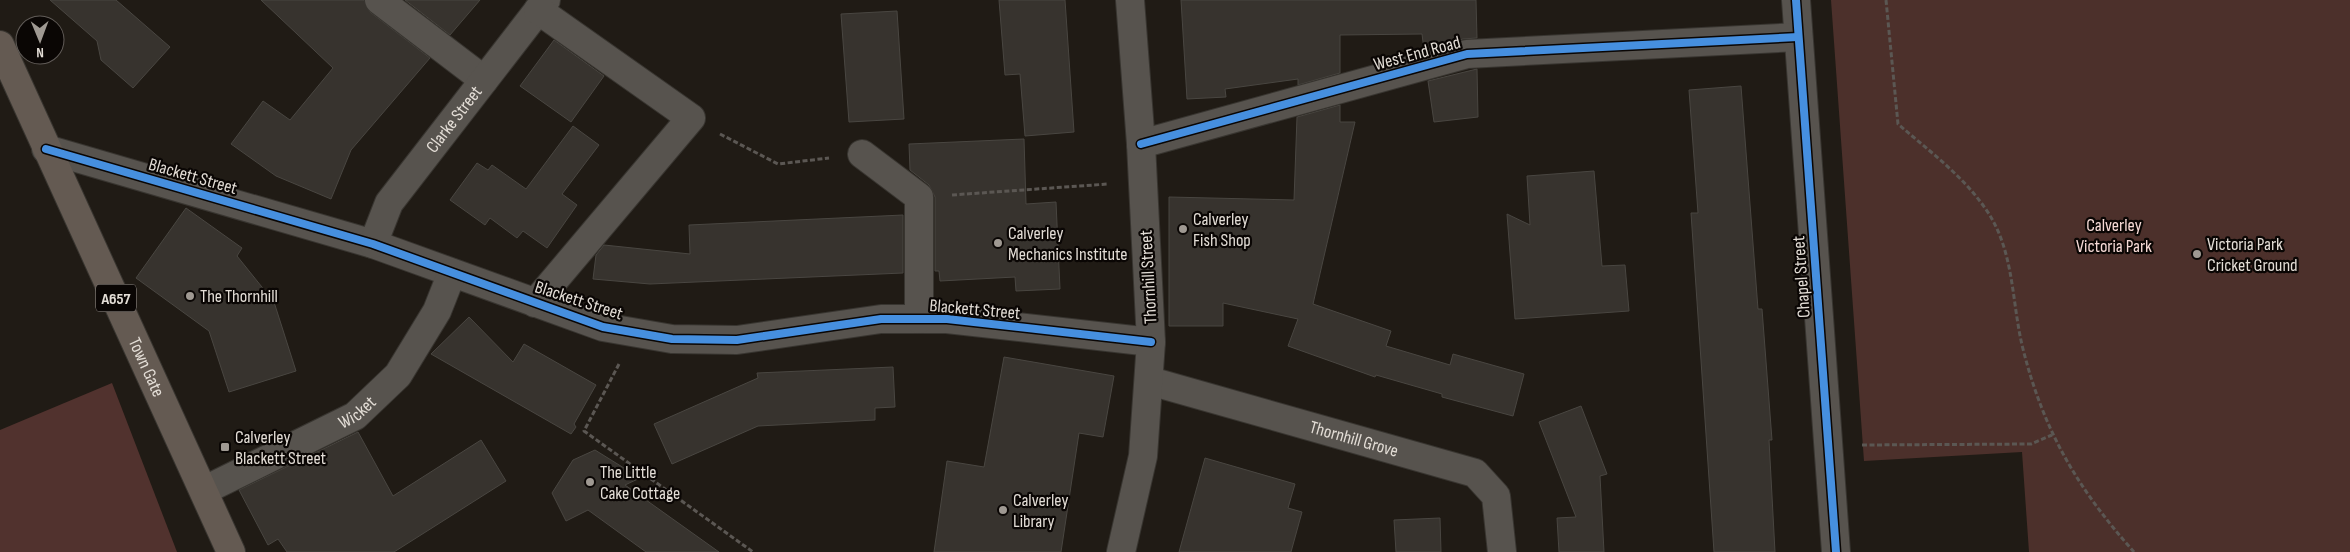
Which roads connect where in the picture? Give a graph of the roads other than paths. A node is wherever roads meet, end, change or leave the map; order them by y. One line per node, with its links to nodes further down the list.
1 (379, 0): 7 (street)
2 (1130, 0): 8 (street, Thornhill Street)
3 (1796, 0): 5 (street, Chapel Street)
4 (542, 5): 7 (street, Clarke Street); 13 (street)
5 (1798, 37): 8 (street, West End Road); 21 (street, Chapel Street)
6 (0, 44): 9 (main road, Town Gate / A657)
7 (484, 80): 11 (street, Clarke Street)
8 (1142, 144): 15 (street, Thornhill Street)
9 (46, 148): 11 (street, Blackett Street); 17 (main road, Town Gate / A657)
10 (862, 154): 14 (street)
11 (373, 244): 12 (street, Blackett Street)
12 (452, 273): 13 (street, Blackett Street); 17 (street, Wicket)
13 (534, 302): 14 (street, Blackett Street)
14 (919, 319): 15 (street, Blackett Street)
15 (1151, 342): 16 (street, Thornhill Street)
16 (1150, 381): 19 (street, Thornhill Street); 20 (street, Thornhill Grove)
17 (205, 490): 18 (main road, Town Gate / A657)
18 (231, 552)
19 (1121, 552)
20 (1502, 552)
21 (1836, 552)

